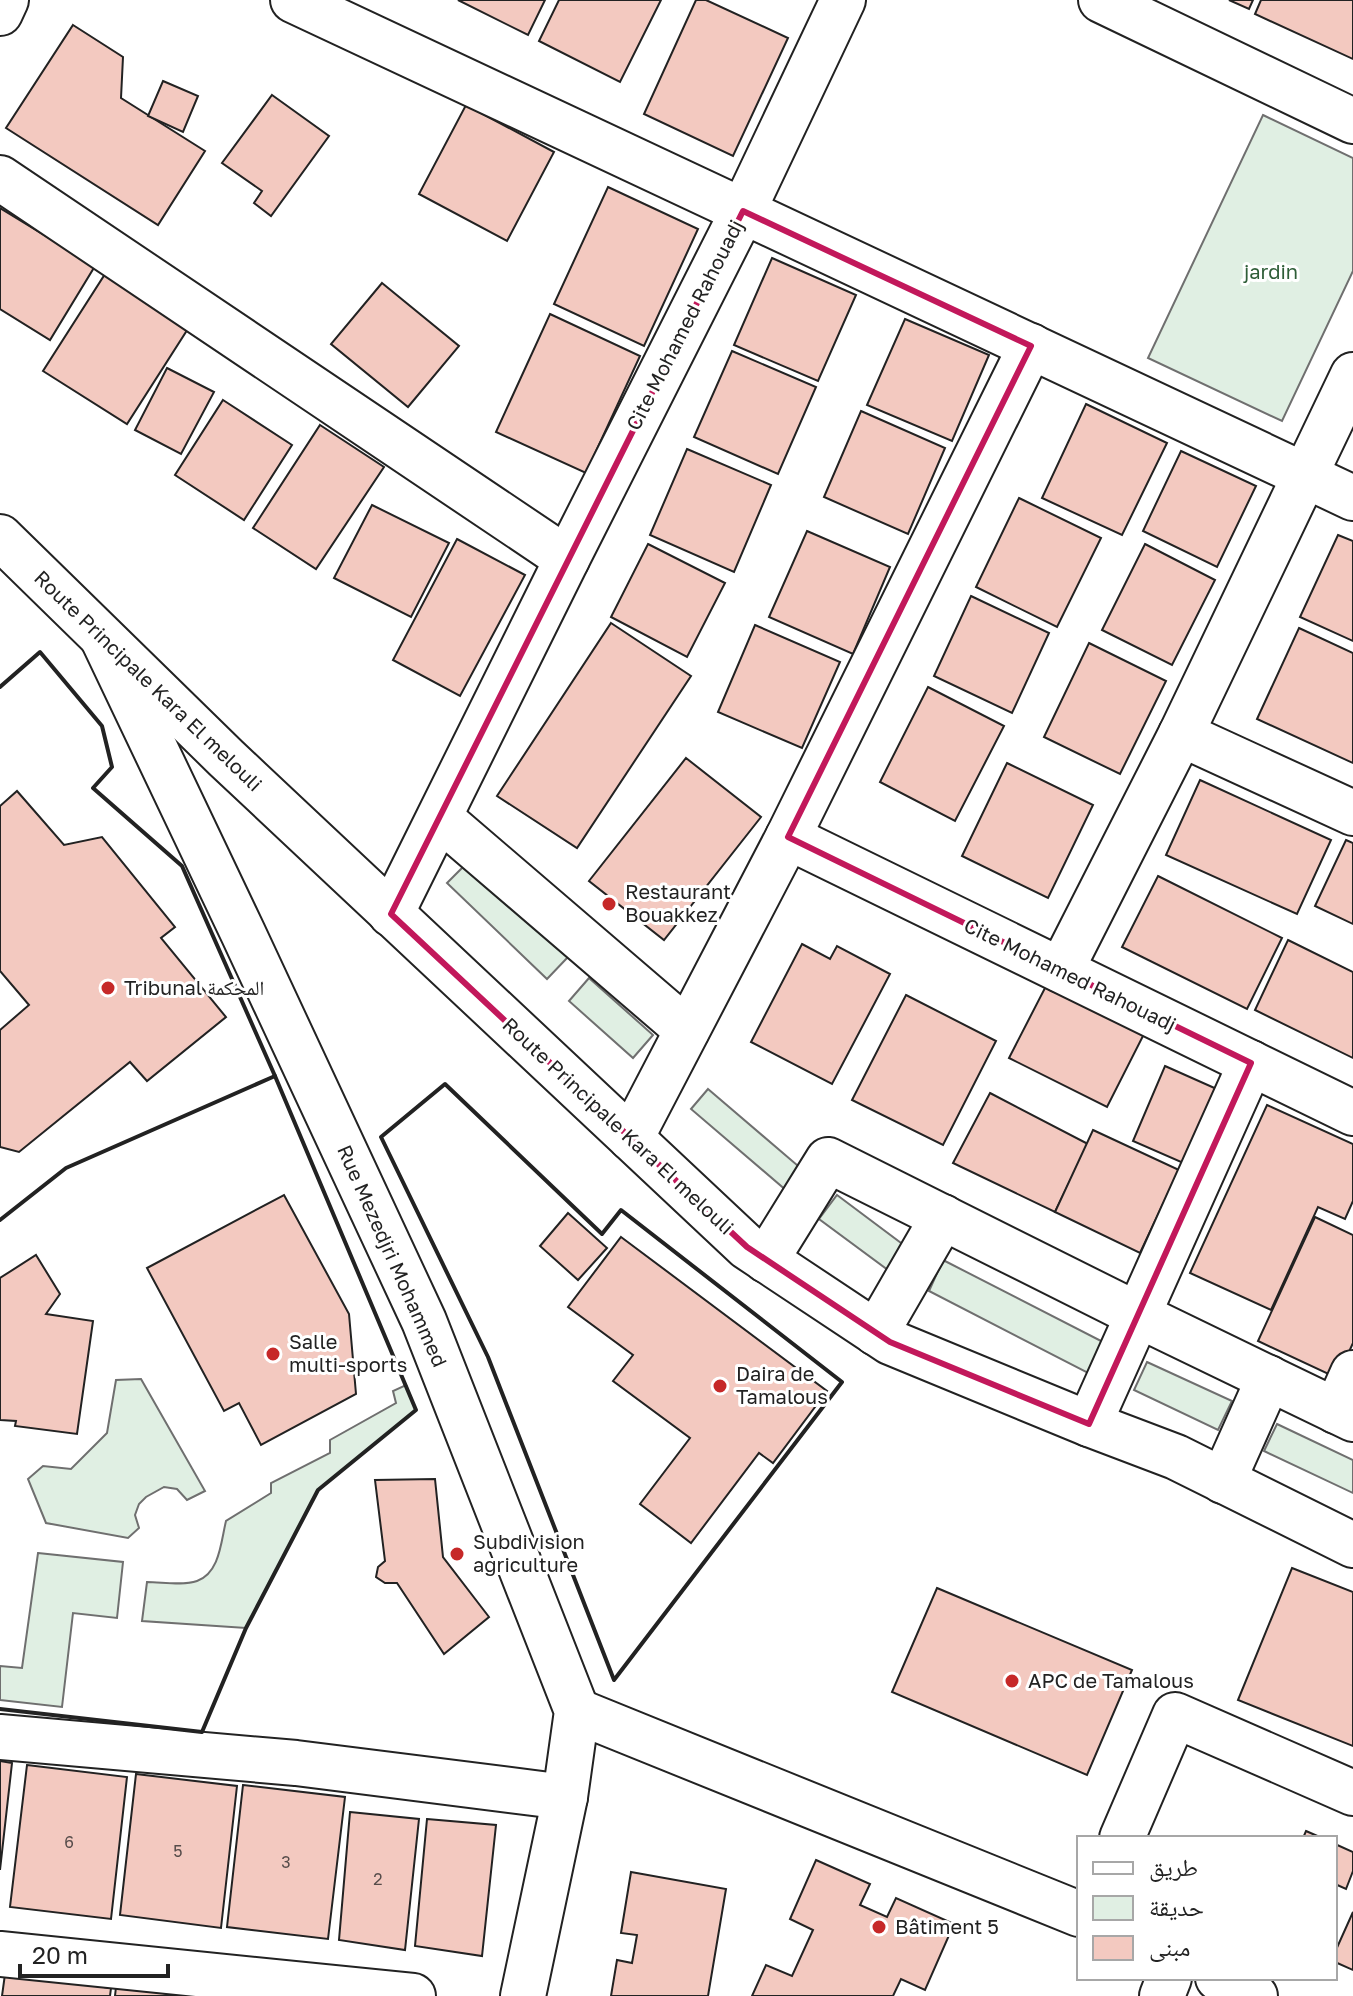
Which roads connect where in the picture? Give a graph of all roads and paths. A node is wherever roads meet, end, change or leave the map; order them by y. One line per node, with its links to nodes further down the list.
1 (6, 0): 5 (street)
2 (293, 0): 8 (street)
3 (843, 0): 8 (street)
4 (1101, 0): 6 (street)
5 (0, 13)
6 (1353, 121)
7 (0, 178): 14 (street)
8 (743, 211): 9 (street, Cite Mohamed Rahouadj); 14 (street, Cite Mohamed Rahouadj)
9 (1031, 346): 11 (street, Cite Mohamed Rahouadj); 21 (street)
10 (1353, 375): 11 (street)
11 (1304, 475): 12 (street, Cite Mohamed Rahouadj); 16 (street)
12 (1353, 498)
13 (0, 537): 15 (street, Route Principale Kara El melouli)
14 (567, 559): 20 (street, Cite Mohamed Rahouadj)
15 (101, 636): 17 (street, Route Principale Kara El melouli); 18 (street, Rue Mezedjri Mohammed)
16 (1181, 734): 19 (street); 23 (street)
17 (212, 744): 18 (street); 22 (street, Route Principale Kara El melouli)
18 (177, 794): 37 (street, Rue Mezedjri Mohammed)
19 (1353, 813)
20 (440, 818): 22 (street, Cite Mohamed Rahouadj); 24 (street)
21 (788, 837): 23 (street, Cite Mohamed Rahouadj); 24 (street)
22 (391, 914): 27 (street, Route Principale Kara El melouli)
23 (1061, 970): 25 (street, Cite Mohamed Rahouadj)
24 (687, 1030): 27 (street)
25 (1251, 1063): 26 (street, Cite Mohamed Rahouadj); 30 (street)
26 (1353, 1113)
27 (631, 1138): 29 (street, Route Principale Kara El melouli)
28 (943, 1217): 29 (street); 30 (street); 31 (street)
29 (766, 1260): 31 (street, Route Principale Kara El melouli)
30 (1138, 1315): 32 (street); 34 (street)
31 (876, 1333): 34 (street, Route Principale Kara El melouli)
32 (1269, 1378): 33 (street); 35 (street)
33 (1347, 1401)
34 (1089, 1424): 35 (street, Route Principale Kara El melouli)
35 (1223, 1481): 36 (street, Route Principale Kara El melouli)
36 (1353, 1545)
37 (577, 1711): 40 (street, Rue Mezedjri Mohammed); 42 (street)
38 (0, 1737): 40 (street)
39 (1353, 1793): 41 (street)
40 (565, 1797): 46 (street, Rue Mezedjri Mohammed)
41 (1123, 1836)
42 (1077, 1913)
43 (0, 1954): 45 (street)
44 (1222, 1980): 47 (street)
45 (413, 1996)
46 (523, 1996)
47 (1255, 1996)

